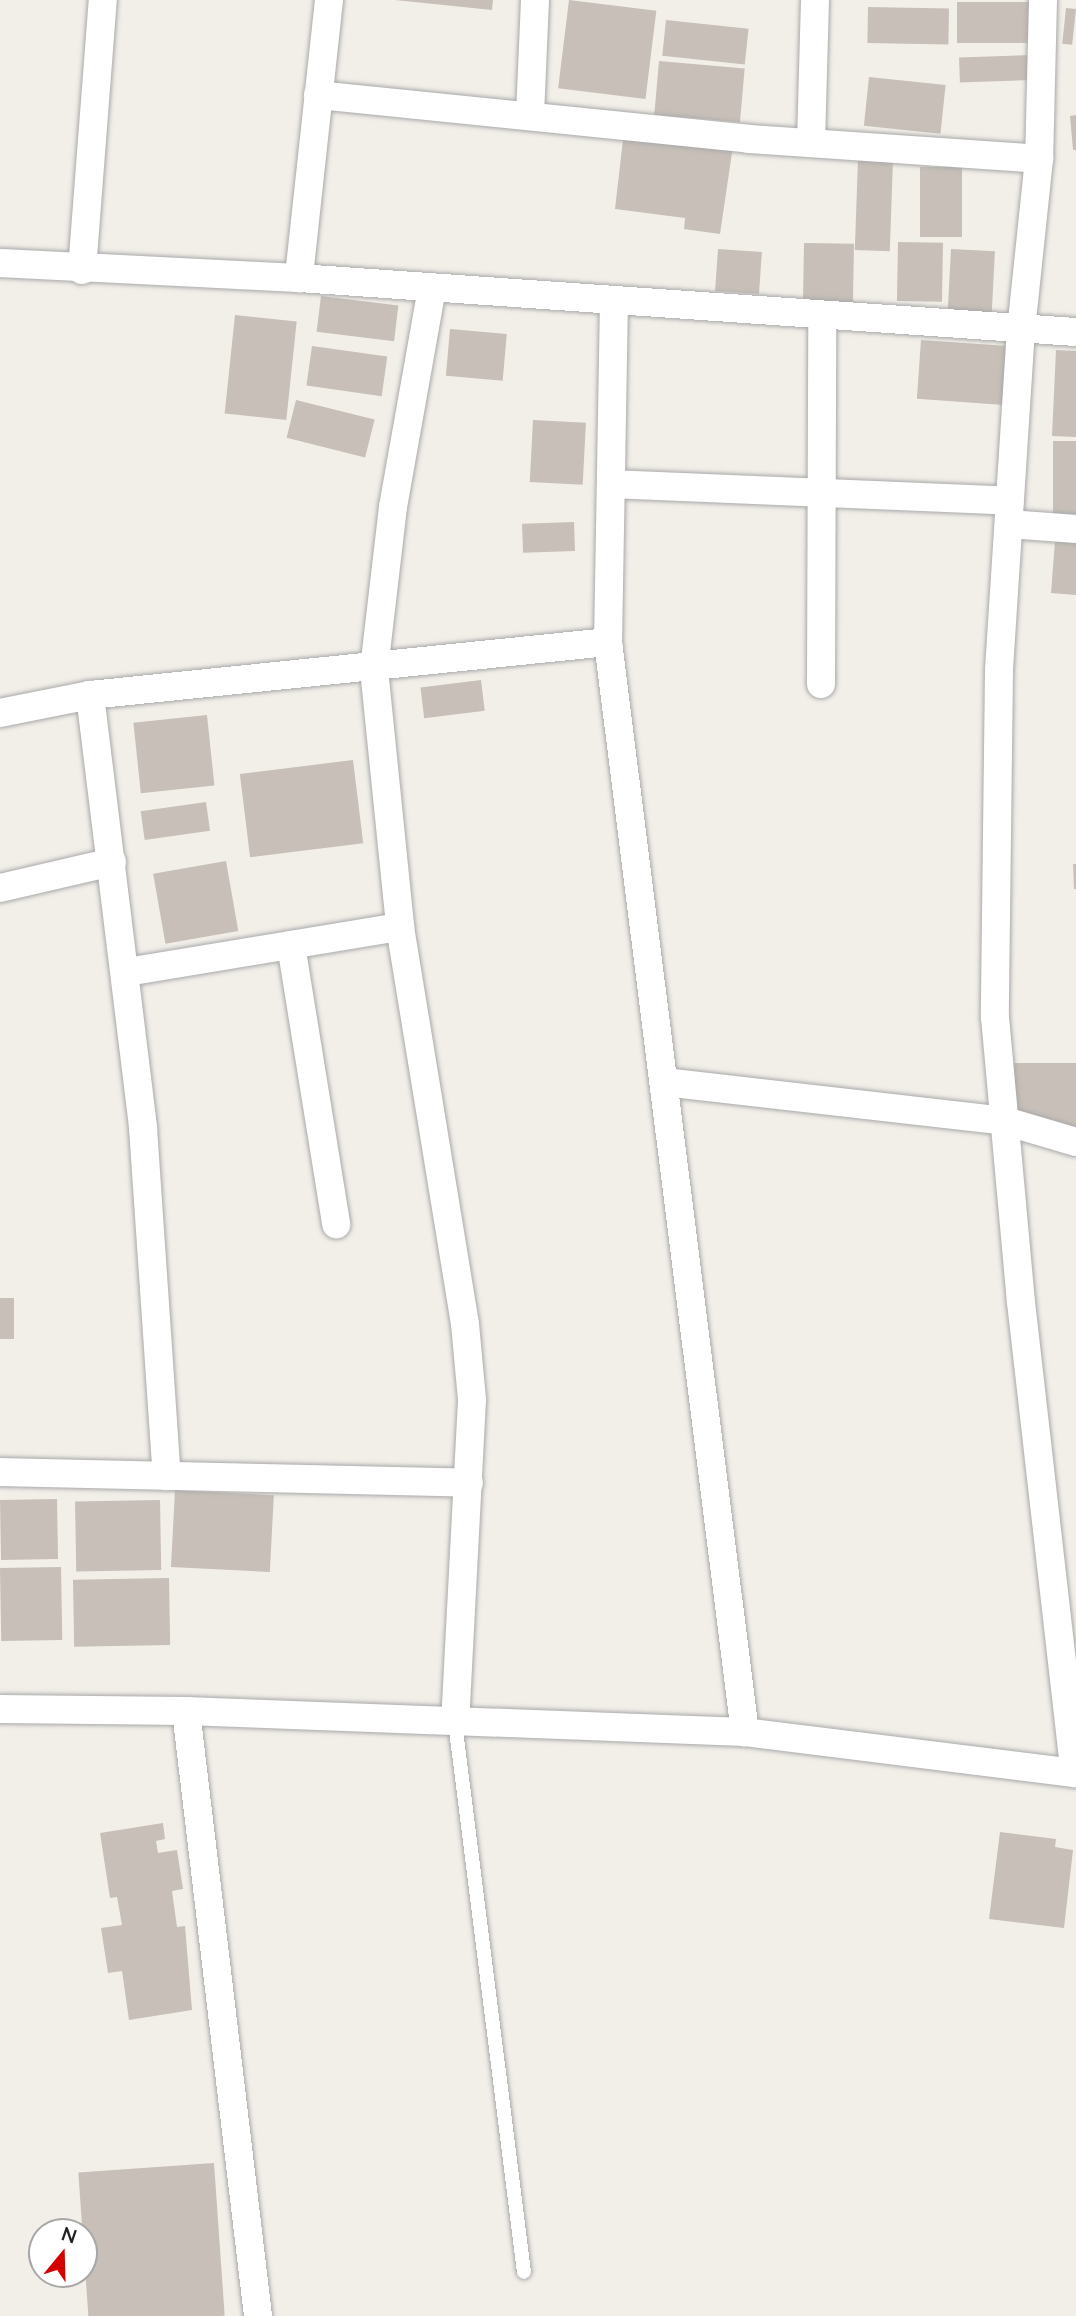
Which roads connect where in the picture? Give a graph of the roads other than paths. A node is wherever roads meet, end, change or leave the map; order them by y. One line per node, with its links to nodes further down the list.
1 (103, 0): 11 (street)
2 (329, 0): 6 (street)
3 (535, 0): 7 (street)
4 (815, 0): 8 (street)
5 (1043, 0): 9 (street)
6 (318, 95): 7 (street); 12 (street)
7 (530, 115): 8 (street)
8 (811, 143): 9 (street)
9 (1039, 159): 16 (street)
10 (0, 263): 11 (street)
11 (82, 270): 12 (street)
12 (299, 278): 13 (street)
13 (432, 288): 14 (street); 23 (street)
14 (614, 300): 15 (street); 18 (street)
15 (822, 315): 16 (street); 19 (street)
16 (1021, 328): 17 (street); 20 (street)
17 (1076, 332)
18 (612, 484): 19 (street); 22 (street)
19 (822, 492): 20 (street); 24 (street)
20 (1009, 513): 21 (street); 33 (street)
21 (1076, 529)
22 (608, 642): 23 (street); 32 (street)
23 (374, 670): 25 (street); 29 (street)
24 (821, 684)
25 (90, 695): 26 (street); 27 (street)
26 (0, 713)
27 (112, 862): 28 (street); 31 (street)
28 (0, 888)
29 (400, 927): 30 (street); 38 (street)
30 (291, 945): 31 (street); 35 (street)
31 (127, 972): 37 (street)
32 (664, 1083): 33 (street); 42 (street)
33 (1004, 1121): 34 (street); 43 (street)
34 (1076, 1142)
35 (337, 1224)
36 (0, 1472): 37 (street)
37 (167, 1476): 38 (street)
38 (469, 1483): 41 (street)
39 (0, 1709): 40 (street)
40 (186, 1710): 41 (street); 45 (street)
41 (455, 1722): 42 (street); 44 (lane)
42 (746, 1732): 43 (street)
43 (1076, 1773)
44 (524, 2272)
45 (258, 2316)

